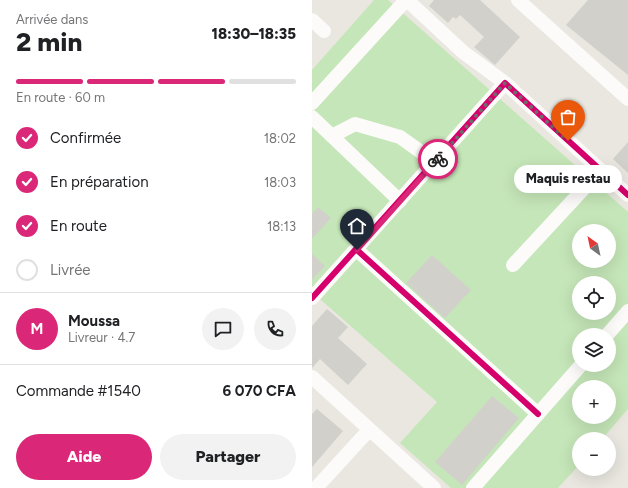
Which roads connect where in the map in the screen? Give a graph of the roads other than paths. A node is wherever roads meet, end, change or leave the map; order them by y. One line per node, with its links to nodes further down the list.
1 (407, 0): 5 (street); 7 (street)
2 (518, 0): 6 (street)
3 (312, 20): 4 (street)
4 (324, 30)
5 (505, 83): 10 (street); 11 (street)
6 (628, 99)
7 (312, 104)
8 (312, 117): 9 (street)
9 (332, 136): 10 (street); 13 (street)
10 (435, 162): 13 (street)
11 (600, 170): 12 (street); 15 (street)
12 (628, 195)
13 (400, 201): 14 (street)
14 (357, 250): 16 (street); 21 (street)
15 (513, 265)
16 (312, 298)
17 (628, 312): 18 (street)
18 (613, 328)
19 (575, 372): 21 (street)
20 (312, 377): 22 (street)
21 (538, 414): 25 (street)
22 (369, 430): 23 (street); 24 (street)
23 (316, 488)
24 (434, 488)
25 (473, 488)

